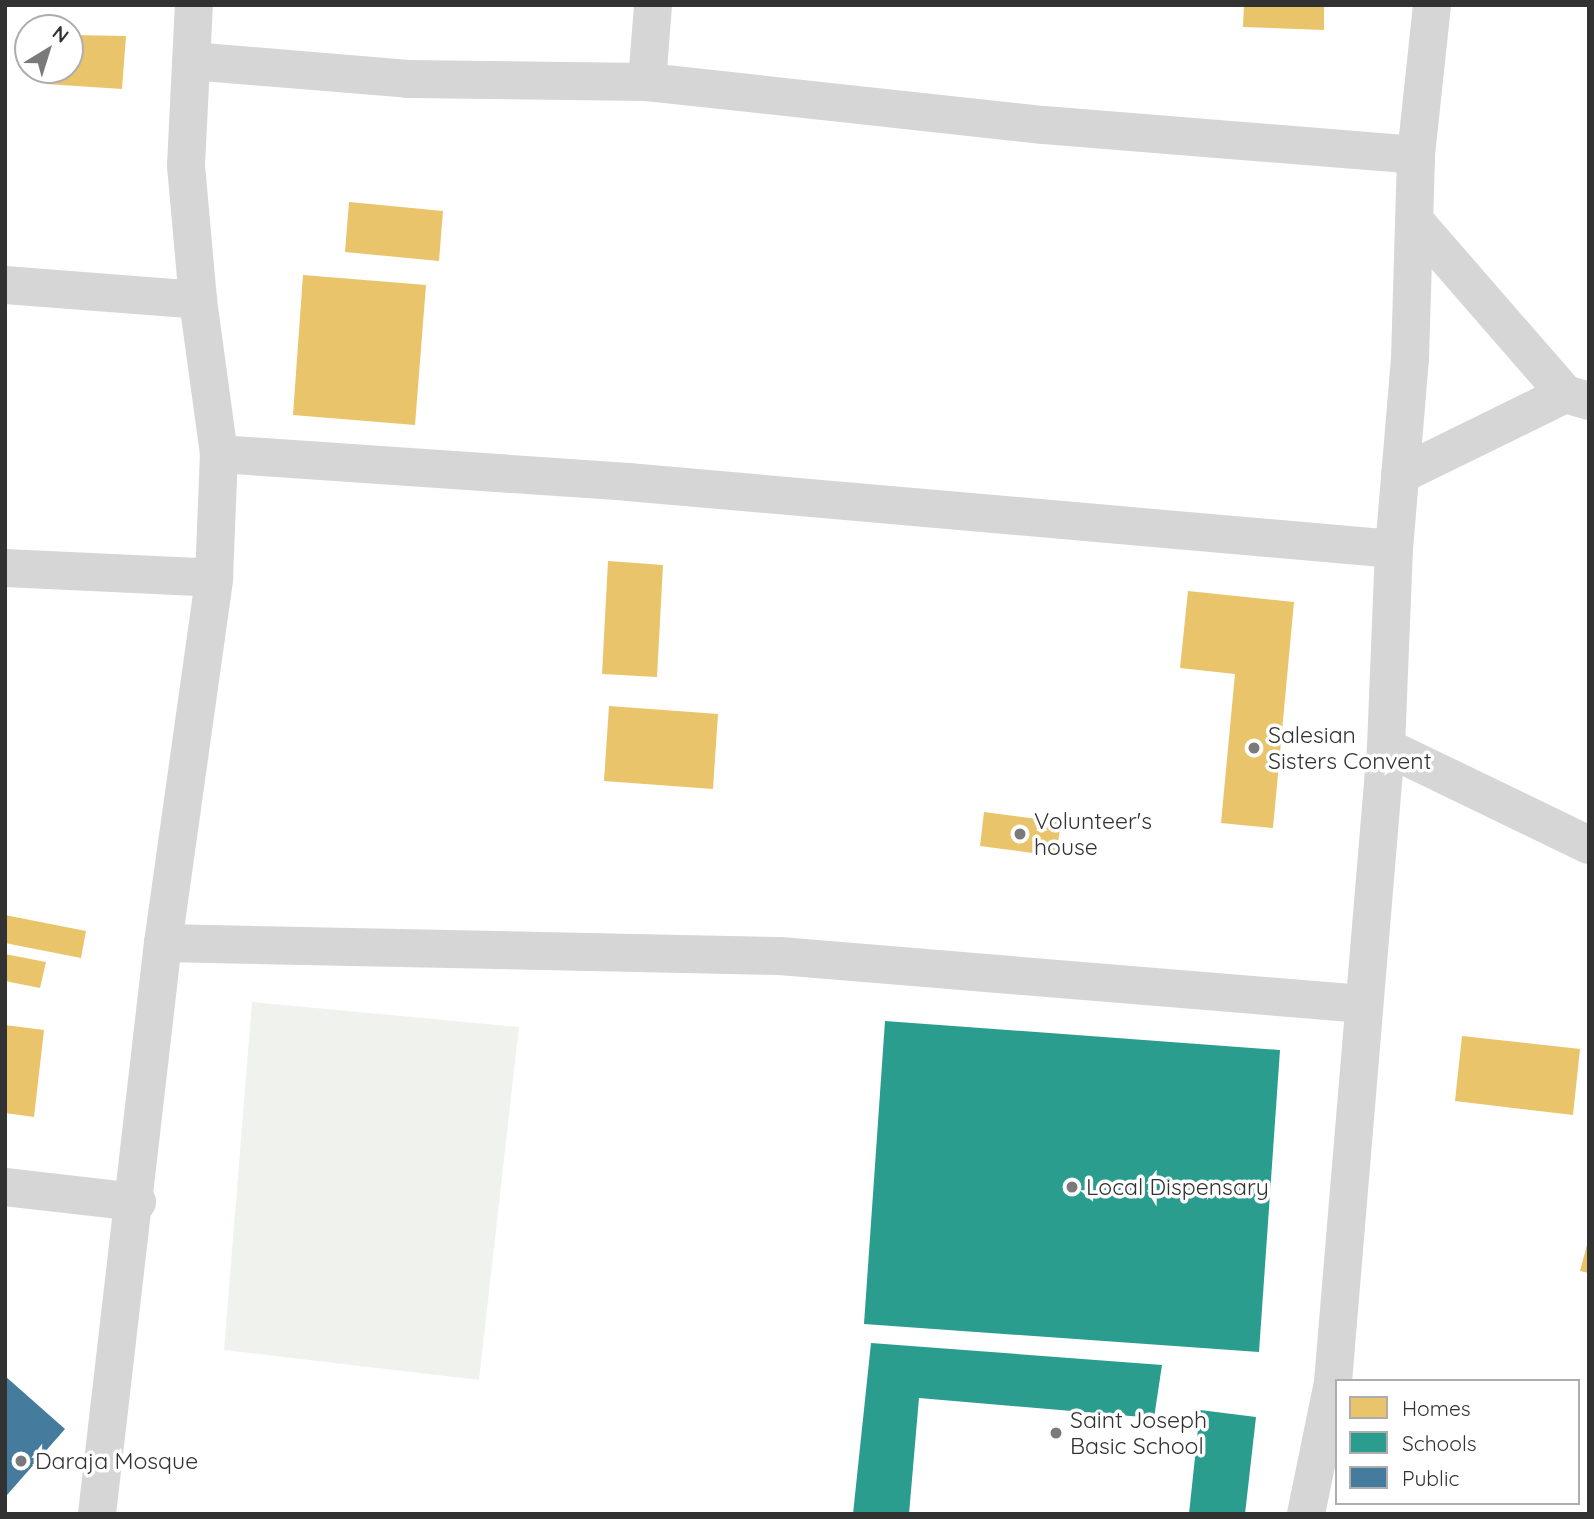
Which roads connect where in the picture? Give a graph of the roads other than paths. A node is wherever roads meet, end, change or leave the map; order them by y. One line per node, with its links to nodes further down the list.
1 (194, 5): 4 (street)
2 (653, 5): 5 (street)
3 (1432, 5): 6 (street)
4 (191, 61): 5 (street); 9 (street)
5 (648, 82): 6 (street)
6 (1416, 155): 7 (street)
7 (1414, 220): 10 (street); 12 (street)
8 (5, 285): 9 (street)
9 (198, 300): 11 (street)
10 (1577, 398): 12 (street)
11 (219, 454): 13 (street); 15 (street)
12 (1400, 475): 13 (street)
13 (1394, 549): 16 (street)
14 (5, 568): 15 (street)
15 (214, 578): 18 (street)
16 (1386, 747): 17 (street); 19 (street)
17 (1589, 845)
18 (163, 943): 19 (street); 21 (street)
19 (1363, 1004): 23 (street)
20 (5, 1187): 21 (street)
21 (137, 1202): 22 (street)
22 (97, 1514)
23 (1306, 1514)

